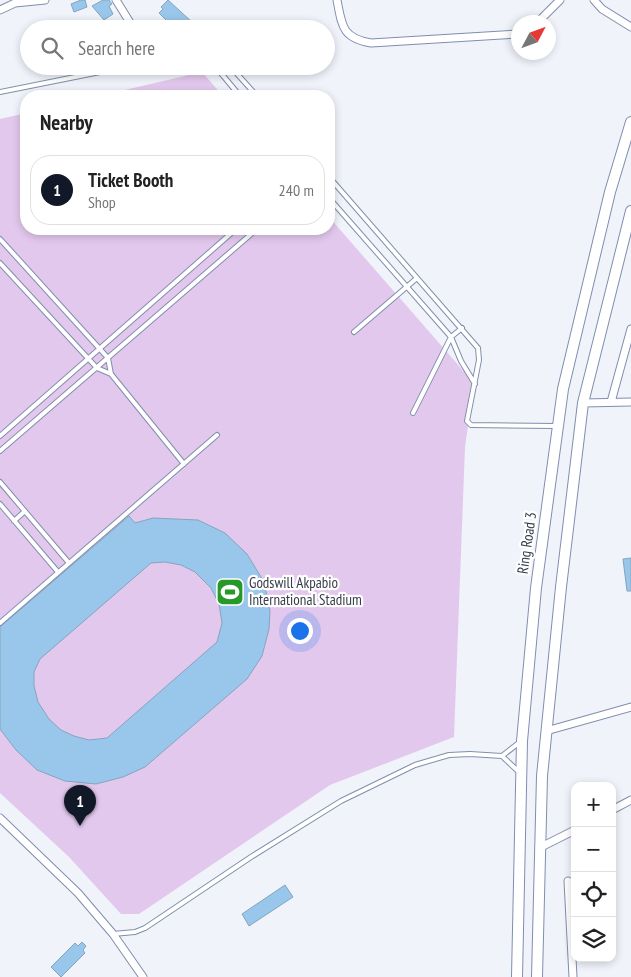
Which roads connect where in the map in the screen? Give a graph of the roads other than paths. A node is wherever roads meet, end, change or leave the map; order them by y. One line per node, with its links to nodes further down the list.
1 (45, 0): 6 (street)
2 (116, 0): 9 (street)
3 (337, 0): 11 (street)
4 (560, 0): 8 (street)
5 (594, 0): 10 (street)
6 (15, 2): 7 (street)
7 (0, 10)
8 (545, 15)
9 (128, 20)
10 (631, 27)
11 (511, 34)
12 (85, 75): 17 (lane)
13 (222, 75): 15 (lane)
14 (238, 75): 16 (lane)
15 (235, 90)
16 (252, 90)
17 (0, 92)
18 (631, 122): 42 (main road, Ring Road 3)
19 (335, 184): 26 (lane)
20 (335, 205): 27 (lane)
21 (631, 211): 40 (main road)
22 (229, 235): 32 (lane)
23 (250, 235): 34 (lane)
24 (0, 239): 32 (lane)
25 (0, 263): 33 (lane)
26 (417, 278): 27 (lane); 28 (lane)
27 (406, 286): 30 (lane); 31 (lane)
28 (462, 328): 31 (lane); 37 (lane)
29 (631, 329): 38 (street)
30 (354, 332)
31 (451, 337): 37 (lane); 41 (lane)
32 (99, 348): 33 (lane); 34 (lane)
33 (88, 358): 35 (lane); 44 (lane)
34 (108, 358): 35 (lane); 36 (lane)
35 (97, 368): 36 (lane); 45 (lane)
36 (111, 374): 46 (lane)
37 (474, 384): 42 (lane)
38 (611, 402): 39 (street); 40 (street)
39 (631, 402)
40 (583, 403): 55 (main road)
41 (413, 413)
42 (558, 426): 56 (main road, Ring Road 3)
43 (217, 435): 46 (lane)
44 (0, 436)
45 (0, 451)
46 (184, 464): 51 (lane)
47 (0, 482): 49 (lane)
48 (0, 504): 50 (lane)
49 (25, 511): 50 (lane); 51 (lane)
50 (14, 521): 52 (lane)
51 (69, 563): 52 (lane)
52 (58, 572): 53 (lane)
53 (0, 623)
54 (631, 707): 55 (street)
55 (546, 731): 63 (main road)
56 (522, 741): 57 (lane); 58 (main road, Ring Road 3)
57 (502, 756): 58 (lane); 65 (lane)
58 (520, 774): 69 (main road, Ring Road 3)
59 (631, 800): 60 (street)
60 (616, 808)
61 (0, 818): 65 (street)
62 (571, 832): 63 (street)
63 (539, 848): 70 (main road)
64 (568, 881): 71 (street)
65 (113, 934): 66 (street)
66 (135, 968): 67 (street); 68 (street)
67 (131, 977)
68 (142, 977)
69 (516, 977)
70 (538, 977)
71 (573, 977)

